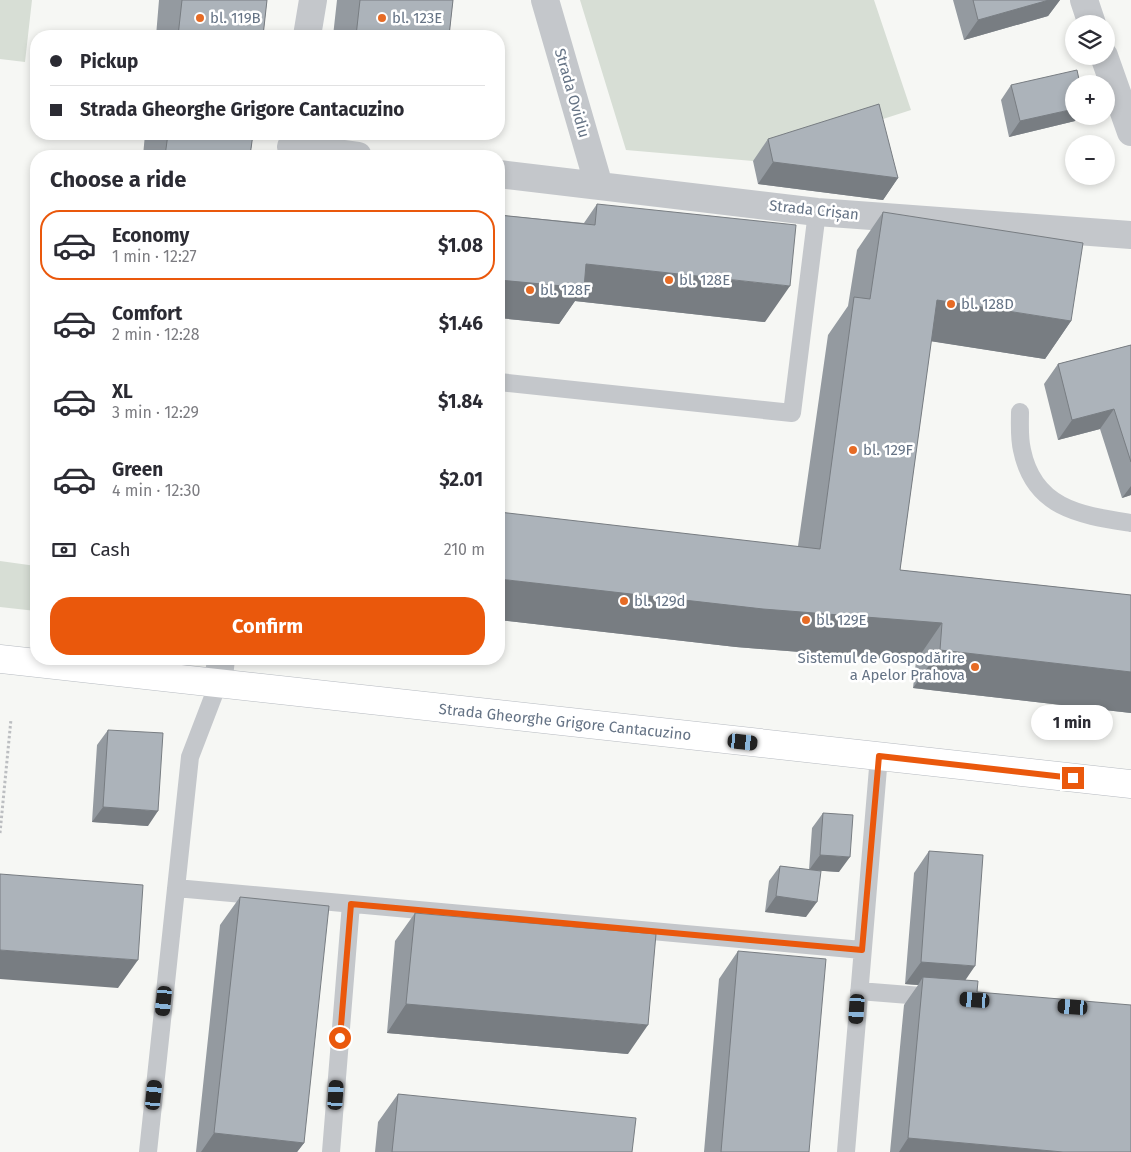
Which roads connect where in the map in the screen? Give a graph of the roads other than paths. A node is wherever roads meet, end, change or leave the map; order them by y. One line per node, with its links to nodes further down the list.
1 (313, 0): 5 (street)
2 (545, 0): 11 (street, Strada Ovidiu)
3 (1084, 0): 4 (street)
4 (1089, 15)
5 (308, 30)
6 (1107, 65): 7 (street)
7 (1129, 122)
8 (292, 146): 9 (street)
9 (318, 150)
10 (505, 175): 11 (street, Strada Crișan)
11 (599, 186): 12 (street, Strada Crișan)
12 (818, 212): 13 (street, Strada Crișan); 14 (lane)
13 (1131, 235)
14 (505, 383)
15 (1020, 412): 16 (lane)
16 (1131, 523)
17 (0, 659): 18 (main road, Strada Gheorghe Grigore Cantacuzino)
18 (30, 661)
19 (102, 665): 20 (main road, Strada Gheorghe Grigore Cantacuzino)
20 (220, 672): 21 (main road, Strada Gheorghe Grigore Cantacuzino); 23 (lane)
21 (879, 756): 22 (main road, Strada Gheorghe Grigore Cantacuzino); 25 (lane)
22 (1131, 784)
23 (176, 888): 24 (lane); 28 (lane)
24 (351, 904): 25 (lane); 29 (lane)
25 (862, 950): 26 (lane)
26 (858, 991): 27 (lane); 30 (lane)
27 (946, 998)
28 (148, 1152)
29 (331, 1152)
30 (846, 1152)

